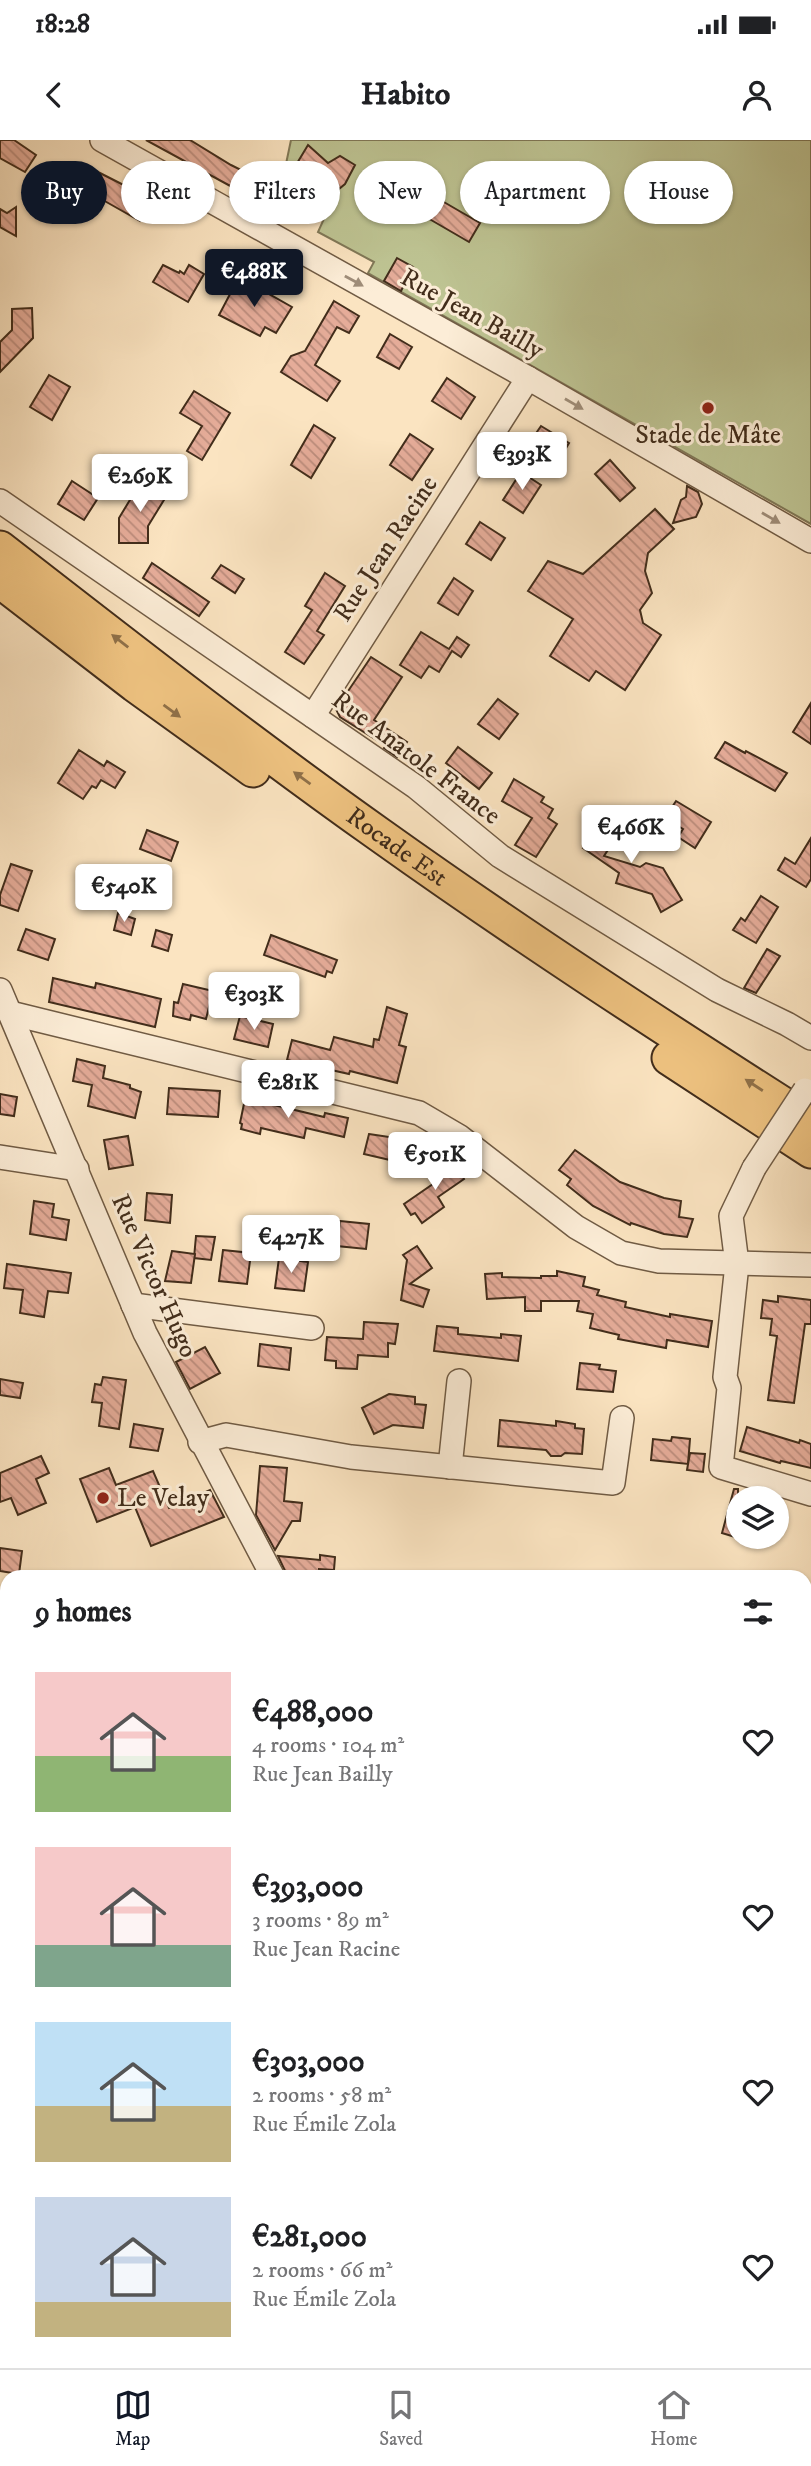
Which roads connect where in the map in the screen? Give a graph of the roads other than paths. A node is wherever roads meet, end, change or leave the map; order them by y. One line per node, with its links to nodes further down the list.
1 (102, 140): 2 (street, Rue Jean Bailly, one-way to 2)
2 (528, 377): 4 (street, Rue Jean Bailly, one-way to 4); 7 (street, Rue Jean Racine)
3 (0, 501): 7 (street, Rue Anatole France)
4 (811, 541)
5 (0, 548): 11 (highway, Rocade Est, one-way to 5)
6 (0, 581): 12 (highway, Rocade Est, one-way to 12)
7 (313, 716): 10 (street, Rue Anatole France)
8 (0, 990): 9 (street, Rue Victor Hugo)
9 (10, 1013): 14 (street, Rue Victor Hugo); 15 (street)
10 (811, 1038)
11 (808, 1106): 15 (street, bridge)
12 (811, 1151)
13 (0, 1157): 14 (street)
14 (77, 1169): 17 (street, Rue Victor Hugo)
15 (737, 1264): 16 (street); 23 (street)
16 (811, 1265)
17 (133, 1305): 18 (street); 21 (street, Rue Victor Hugo)
18 (312, 1328)
19 (458, 1381): 22 (street)
20 (622, 1418): 22 (street)
21 (200, 1442): 22 (street); 24 (street, Rue Victor Hugo)
22 (450, 1467)
23 (811, 1494)
24 (269, 1570)

